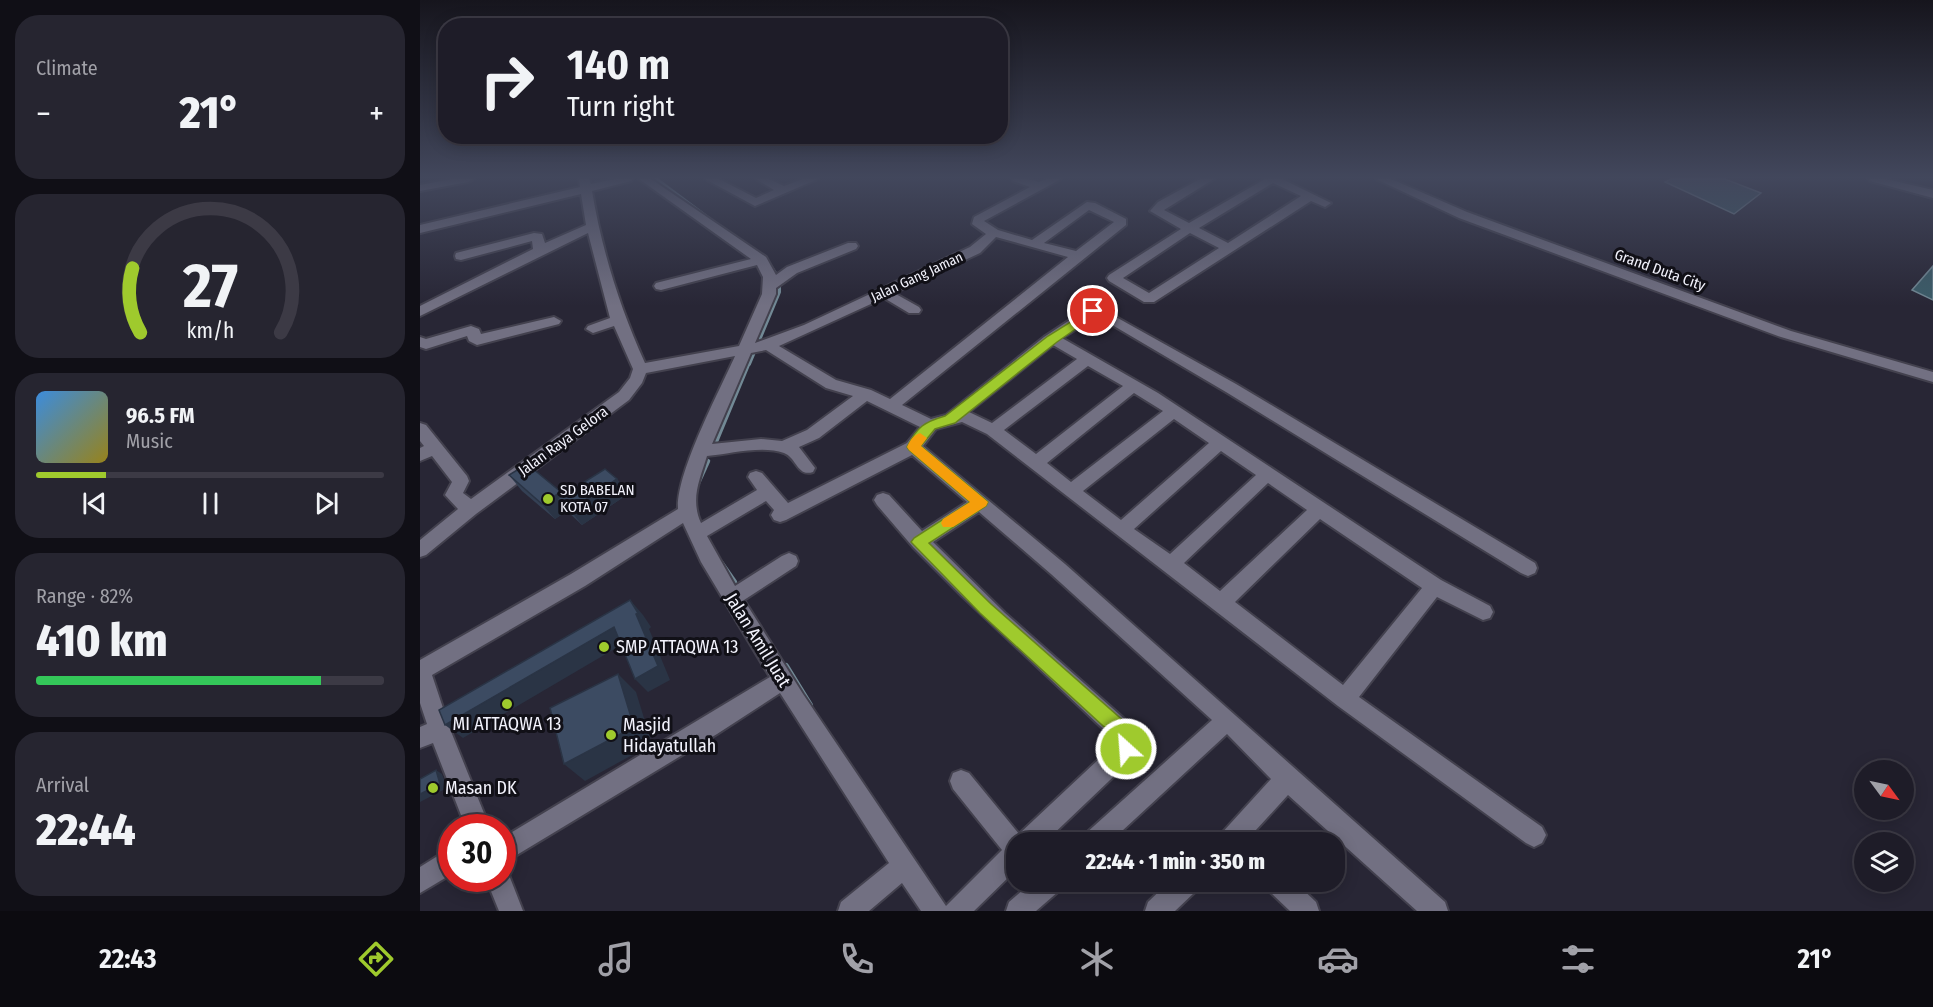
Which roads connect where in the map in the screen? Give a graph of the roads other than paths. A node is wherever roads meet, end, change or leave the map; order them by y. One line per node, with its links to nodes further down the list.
1 (447, 222): 13 (street)
2 (591, 222): 11 (street)
3 (706, 222): 22 (street)
4 (979, 222): 14 (street)
5 (1065, 222): 15 (street)
6 (1121, 222): 21 (street)
7 (1177, 222): 12 (street)
8 (1201, 222): 12 (street)
9 (1270, 222): 17 (street)
10 (1480, 222): 37 (street, Grand Duta City)
11 (592, 227): 19 (street); 29 (street)
12 (1190, 228): 17 (street); 17 (street)
13 (420, 229)
14 (994, 233): 15 (street); 26 (street, Jalan Gang Jaman)
15 (1034, 244): 21 (street)
16 (852, 246): 24 (street)
17 (1228, 248)
18 (486, 249): 19 (street); 20 (street); 23 (street)
19 (540, 251): 28 (street)
20 (460, 256)
21 (1078, 256): 40 (street)
22 (761, 260): 24 (street); 25 (street)
23 (483, 274)
24 (771, 285): 34 (street, Jalan Amil Juat)
25 (661, 286)
26 (883, 292): 27 (street); 34 (street, Jalan Gang Jaman)
27 (914, 310)
28 (420, 312)
29 (618, 320): 31 (street); 36 (street)
30 (554, 321): 33 (street)
31 (593, 329)
32 (1053, 339): 35 (street); 42 (street); 68 (street)
33 (420, 342)
34 (757, 346): 36 (street, Jalan Gang Jaman); 39 (street); 50 (street, Jalan Amil Juat)
35 (1088, 358): 38 (street); 45 (street)
36 (640, 369): 59 (street, Jalan Raya Gelora)
37 (1933, 377)
38 (1133, 386): 41 (street); 51 (street)
39 (866, 394): 40 (street); 47 (street)
40 (891, 406): 43 (street)
41 (1173, 412): 46 (street); 55 (street)
42 (950, 419): 43 (street); 45 (street)
43 (930, 425): 48 (street)
44 (420, 429): 49 (street)
45 (993, 430): 51 (street)
46 (1220, 442): 53 (street); 62 (street)
47 (783, 447): 50 (street); 52 (street)
48 (914, 447): 56 (street); 58 (street)
49 (427, 452): 59 (street)
50 (701, 452): 61 (street, Jalan Amil Juat)
51 (1036, 463): 55 (street)
52 (807, 468)
53 (1267, 474): 60 (street); 67 (street)
54 (756, 477): 56 (street)
55 (1071, 491): 62 (street)
56 (768, 492): 63 (street)
57 (883, 500): 64 (street)
58 (981, 502): 64 (street); 76 (street)
59 (470, 509): 65 (street, Jalan Raya Gelora)
60 (1318, 510): 69 (street); 71 (street)
61 (687, 512): 63 (street, Jalan Amil Juat); 73 (street)
62 (1121, 530): 67 (street)
63 (698, 533): 70 (street, Jalan Amil Juat)
64 (919, 542): 81 (street)
65 (420, 550)
66 (789, 561): 70 (street)
67 (1171, 564): 71 (street)
68 (1528, 568)
69 (1434, 586): 72 (street); 75 (street)
70 (732, 598): 74 (street, Jalan Amil Juat)
71 (1221, 603): 75 (street)
72 (1483, 612)
73 (420, 670): 77 (street)
74 (782, 680): 86 (street); 88 (street, Jalan Amil Juat)
75 (1345, 699): 84 (street)
76 (1227, 720): 78 (street); 82 (street)
77 (430, 733): 80 (street)
78 (1287, 779): 83 (street); 102 (street)
79 (961, 782): 85 (street)
80 (471, 814)
81 (1039, 832)
82 (1104, 832)
83 (1241, 832)
84 (1534, 835)
85 (1006, 837)
86 (516, 844)
87 (1006, 862): 99 (street)
88 (904, 866): 97 (street); 98 (street, Jalan Amil Juat)
89 (438, 869): 90 (street)
90 (420, 881)
91 (503, 892): 96 (street)
92 (1039, 892): 100 (street)
93 (1178, 892): 95 (street)
94 (1288, 892): 101 (street)
95 (1164, 908)
96 (511, 911)
97 (850, 911)
98 (935, 911)
99 (956, 911)
100 (1018, 911)
101 (1307, 911)
102 (1436, 911)

